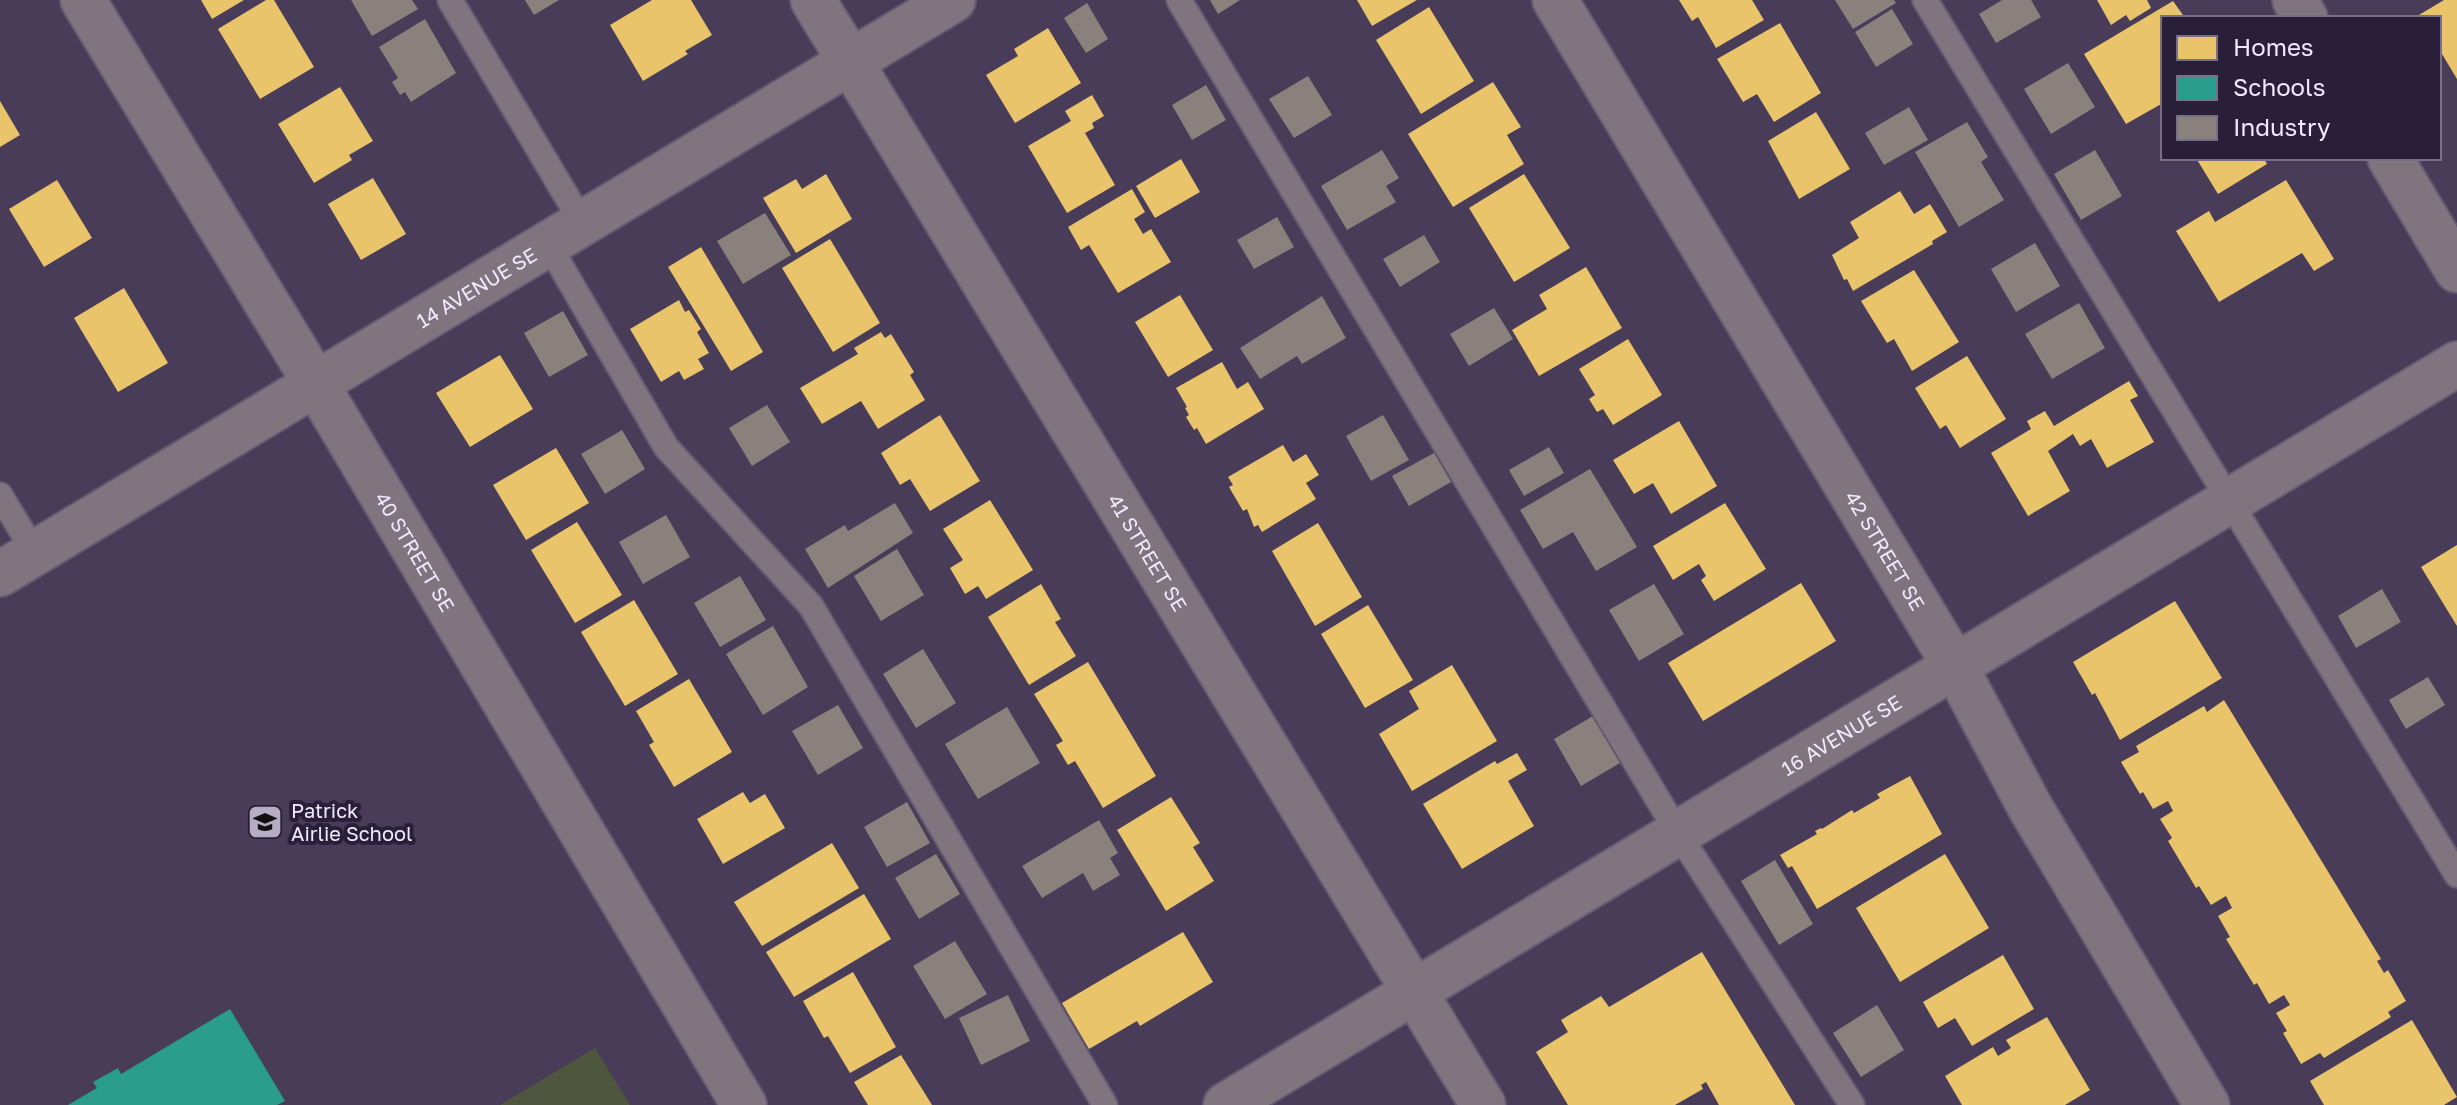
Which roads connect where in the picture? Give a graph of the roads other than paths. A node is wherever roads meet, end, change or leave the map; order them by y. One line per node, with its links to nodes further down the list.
1 (83, 0): 13 (street, 40 STREET SE)
2 (450, 0): 10 (lane)
3 (813, 0): 8 (street, 41 STREET SE)
4 (953, 0): 8 (street, 14 AVENUE SE)
5 (1179, 0): 18 (lane)
6 (1555, 0): 17 (street, 42 STREET SE)
7 (1925, 0): 15 (lane)
8 (851, 61): 10 (street, 14 AVENUE SE); 20 (street, 41 STREET SE)
9 (2391, 160): 11 (street)
10 (566, 234): 13 (street, 14 AVENUE SE); 22 (lane)
11 (2457, 270)
12 (2457, 364): 15 (street, 16 AVENUE SE)
13 (316, 384): 16 (street, 14 AVENUE SE); 21 (street, 40 STREET SE)
14 (0, 495): 16 (lane)
15 (2229, 501): 17 (street, 16 AVENUE SE); 19 (lane)
16 (17, 564)
17 (1955, 666): 18 (street, 16 AVENUE SE); 26 (street, 42 STREET SE)
18 (1678, 833): 20 (street, 16 AVENUE SE); 25 (lane)
19 (2457, 875)
20 (1414, 992): 23 (street, 16 AVENUE SE); 24 (street, 41 STREET SE)
21 (744, 1105)
22 (1105, 1105)
23 (1226, 1105)
24 (1483, 1105)
25 (1852, 1105)
26 (2207, 1105)

